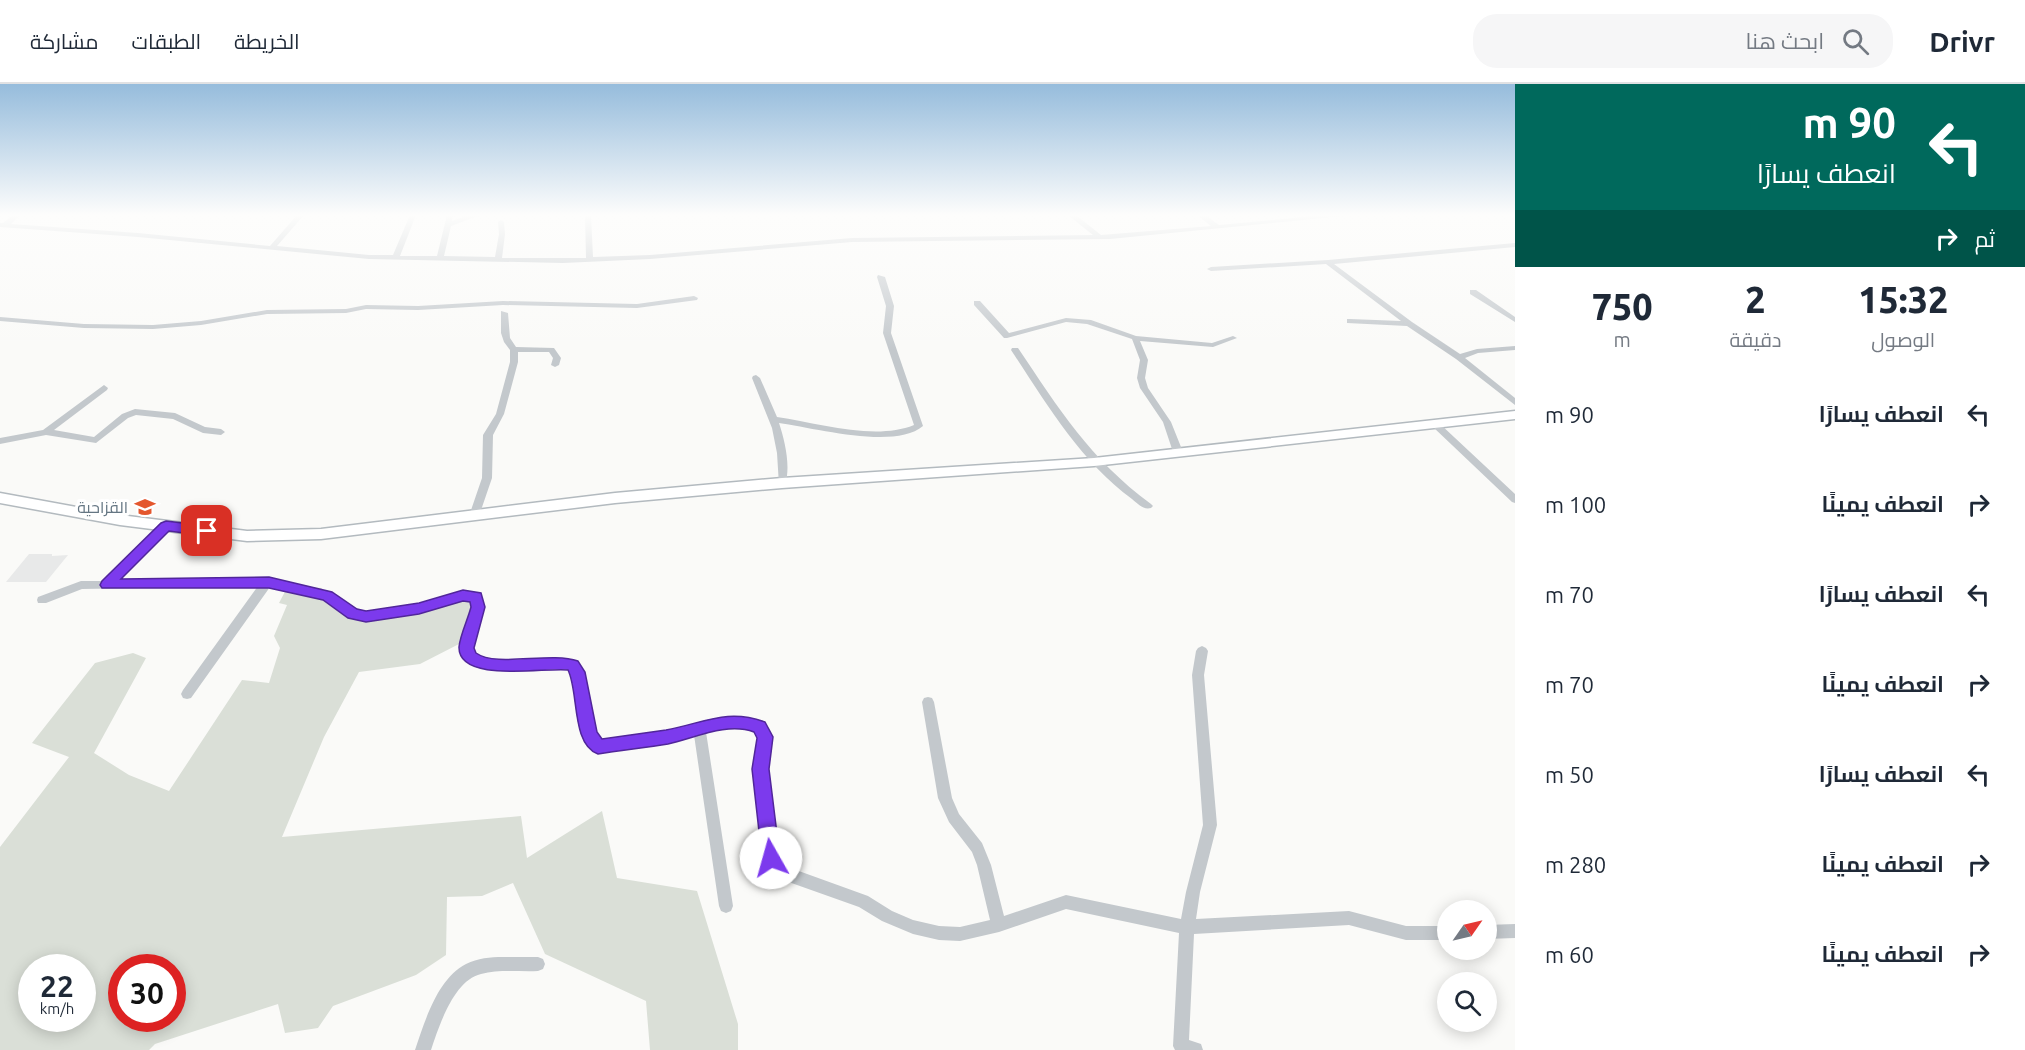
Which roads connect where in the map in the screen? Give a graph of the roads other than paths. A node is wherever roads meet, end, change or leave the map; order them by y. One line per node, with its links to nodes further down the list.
1 (1349, 260): 2 (street)
2 (1328, 262): 3 (street); 12 (street)
3 (1211, 269)
4 (881, 277): 24 (street)
5 (1473, 292): 10 (street)
6 (694, 298): 9 (street)
7 (977, 303): 13 (street)
8 (504, 314): 16 (street)
9 (0, 319)
10 (1515, 320)
11 (1350, 321): 12 (street)
12 (1409, 324): 18 (street)
13 (1135, 338): 14 (street); 29 (street)
14 (1233, 338)
15 (1515, 348): 18 (street)
16 (514, 349): 19 (street); 35 (street)
17 (1015, 350): 30 (street)
18 (1459, 357): 22 (street)
19 (555, 365)
20 (756, 378): 24 (street)
21 (104, 388): 26 (street)
22 (1515, 402)
23 (1515, 415): 25 (street)
24 (776, 420): 31 (street)
25 (1436, 424): 29 (street); 33 (street)
26 (46, 432): 27 (street); 28 (street)
27 (221, 432)
28 (0, 441)
29 (1178, 452): 30 (street)
30 (1094, 462): 31 (street); 34 (street)
31 (782, 483): 35 (street)
32 (0, 498): 36 (street)
33 (1515, 500)
34 (1148, 506)
35 (474, 516): 36 (street)
36 (166, 526): 38 (street)
37 (267, 582): 38 (street); 41 (street); 43 (street)
38 (107, 585): 39 (street)
39 (42, 600)
40 (1202, 651): 46 (street)
41 (187, 694)
42 (928, 702): 45 (street)
43 (699, 727): 44 (street); 45 (street)
44 (726, 906)
45 (999, 925): 46 (street)
46 (1187, 927): 49 (street); 52 (street)
47 (1515, 931): 48 (street)
48 (1497, 932)
49 (1437, 933)
50 (538, 964): 51 (street)
51 (423, 1050)
52 (1195, 1050)

